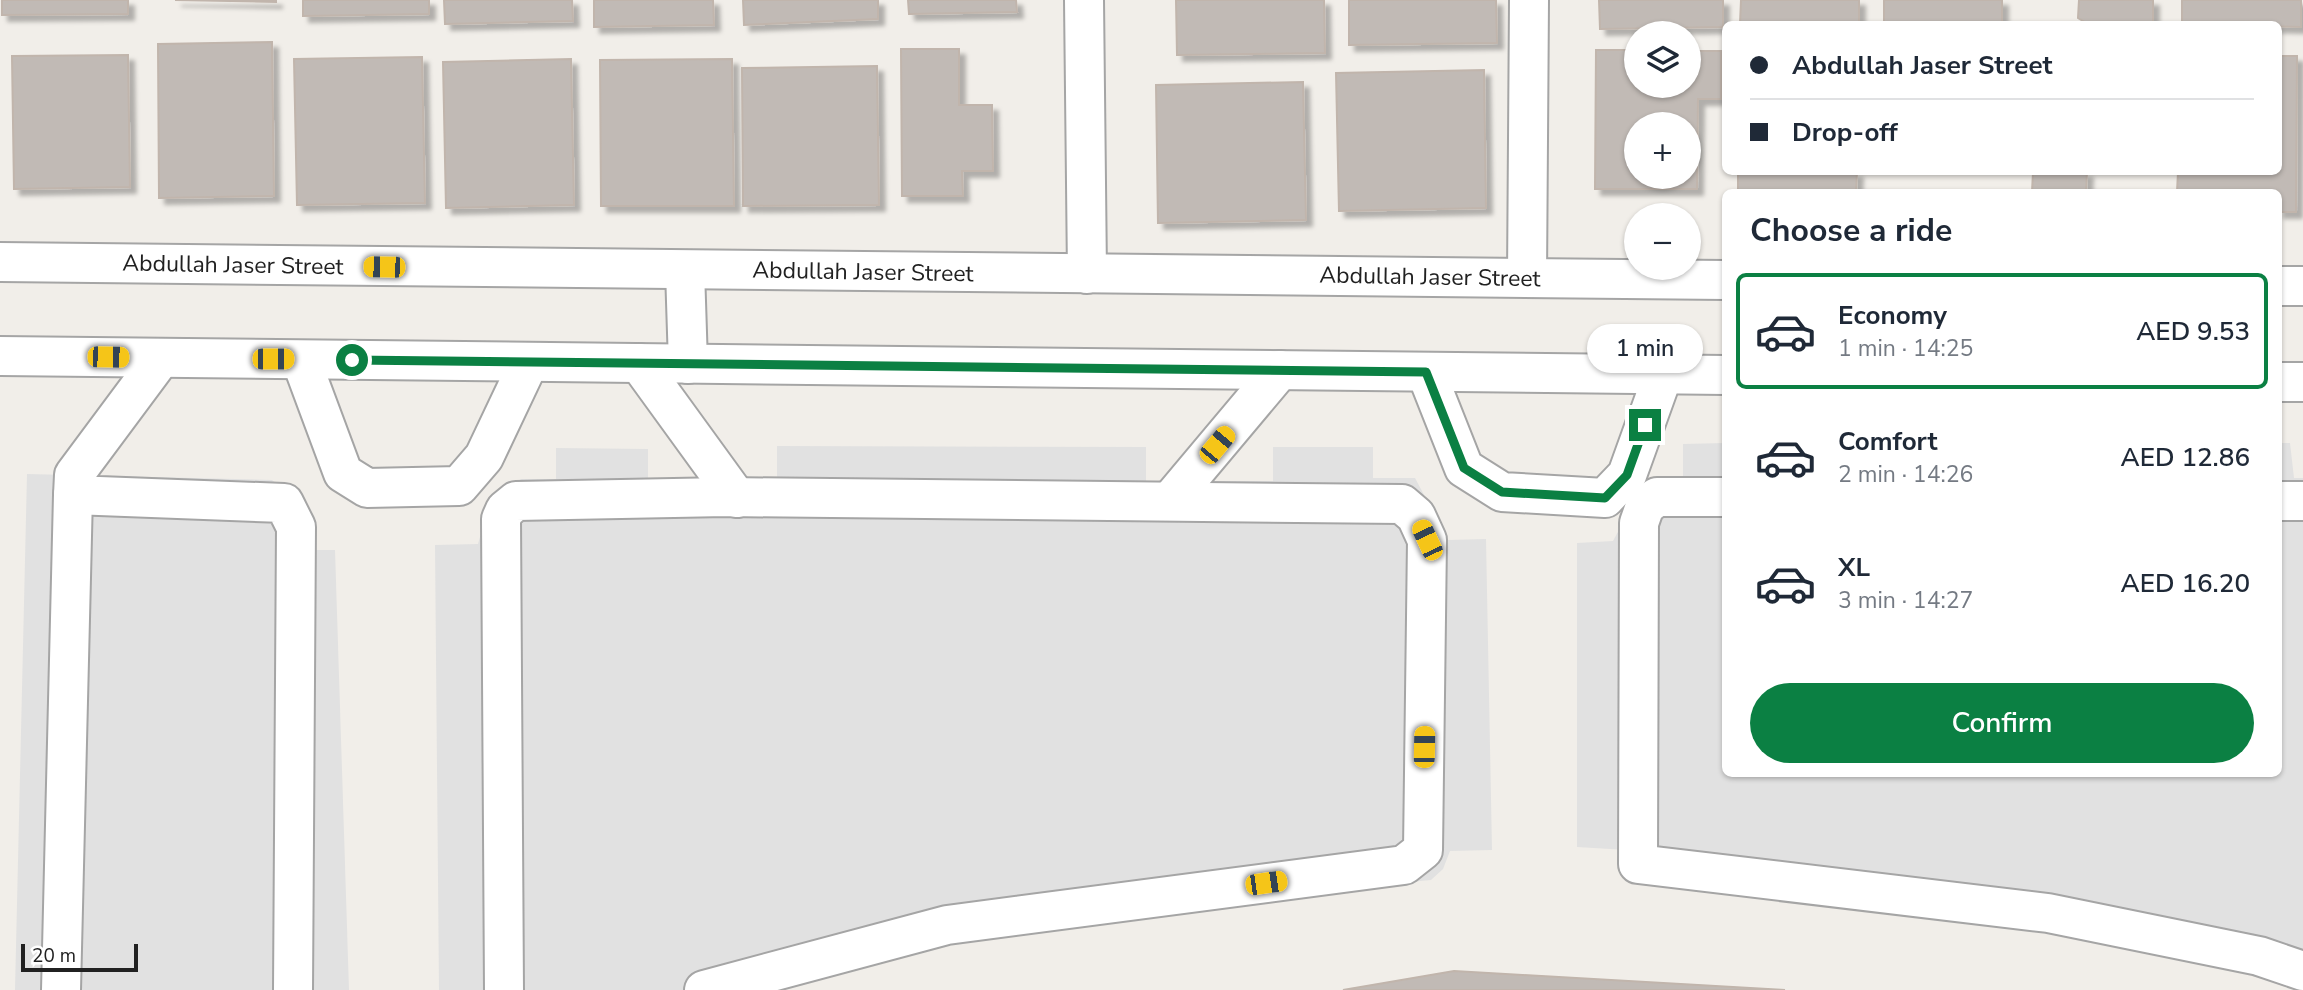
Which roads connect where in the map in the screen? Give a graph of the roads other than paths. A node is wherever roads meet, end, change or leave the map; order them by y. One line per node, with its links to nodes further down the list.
1 (1084, 0): 5 (street)
2 (1529, 0): 6 (street)
3 (0, 262): 4 (street, Abdullah Jaser Street)
4 (685, 270): 5 (street, Abdullah Jaser Street); 15 (street)
5 (1087, 274): 6 (street, Abdullah Jaser Street)
6 (1527, 278): 7 (street, Abdullah Jaser Street)
7 (1722, 280)
8 (2282, 286): 9 (street)
9 (2303, 286)
10 (0, 356): 11 (street)
11 (161, 358): 12 (street); 22 (street)
12 (301, 359): 13 (street); 13 (street)
13 (529, 362): 14 (street)
14 (639, 363): 15 (street); 24 (street)
15 (688, 364): 16 (street)
16 (1280, 370): 17 (street); 25 (street)
17 (1426, 372): 18 (street); 18 (street)
18 (1663, 374): 19 (street)
19 (1722, 375)
20 (2282, 382): 21 (street)
21 (2303, 382)
22 (73, 495): 29 (street); 30 (street)
23 (1722, 497): 28 (street)
24 (737, 498): 25 (street); 31 (street)
25 (1170, 501): 32 (street)
26 (2282, 501): 27 (street)
27 (2303, 501)
28 (2303, 971)
29 (61, 990)
30 (293, 990)
31 (504, 990)
32 (704, 990)

